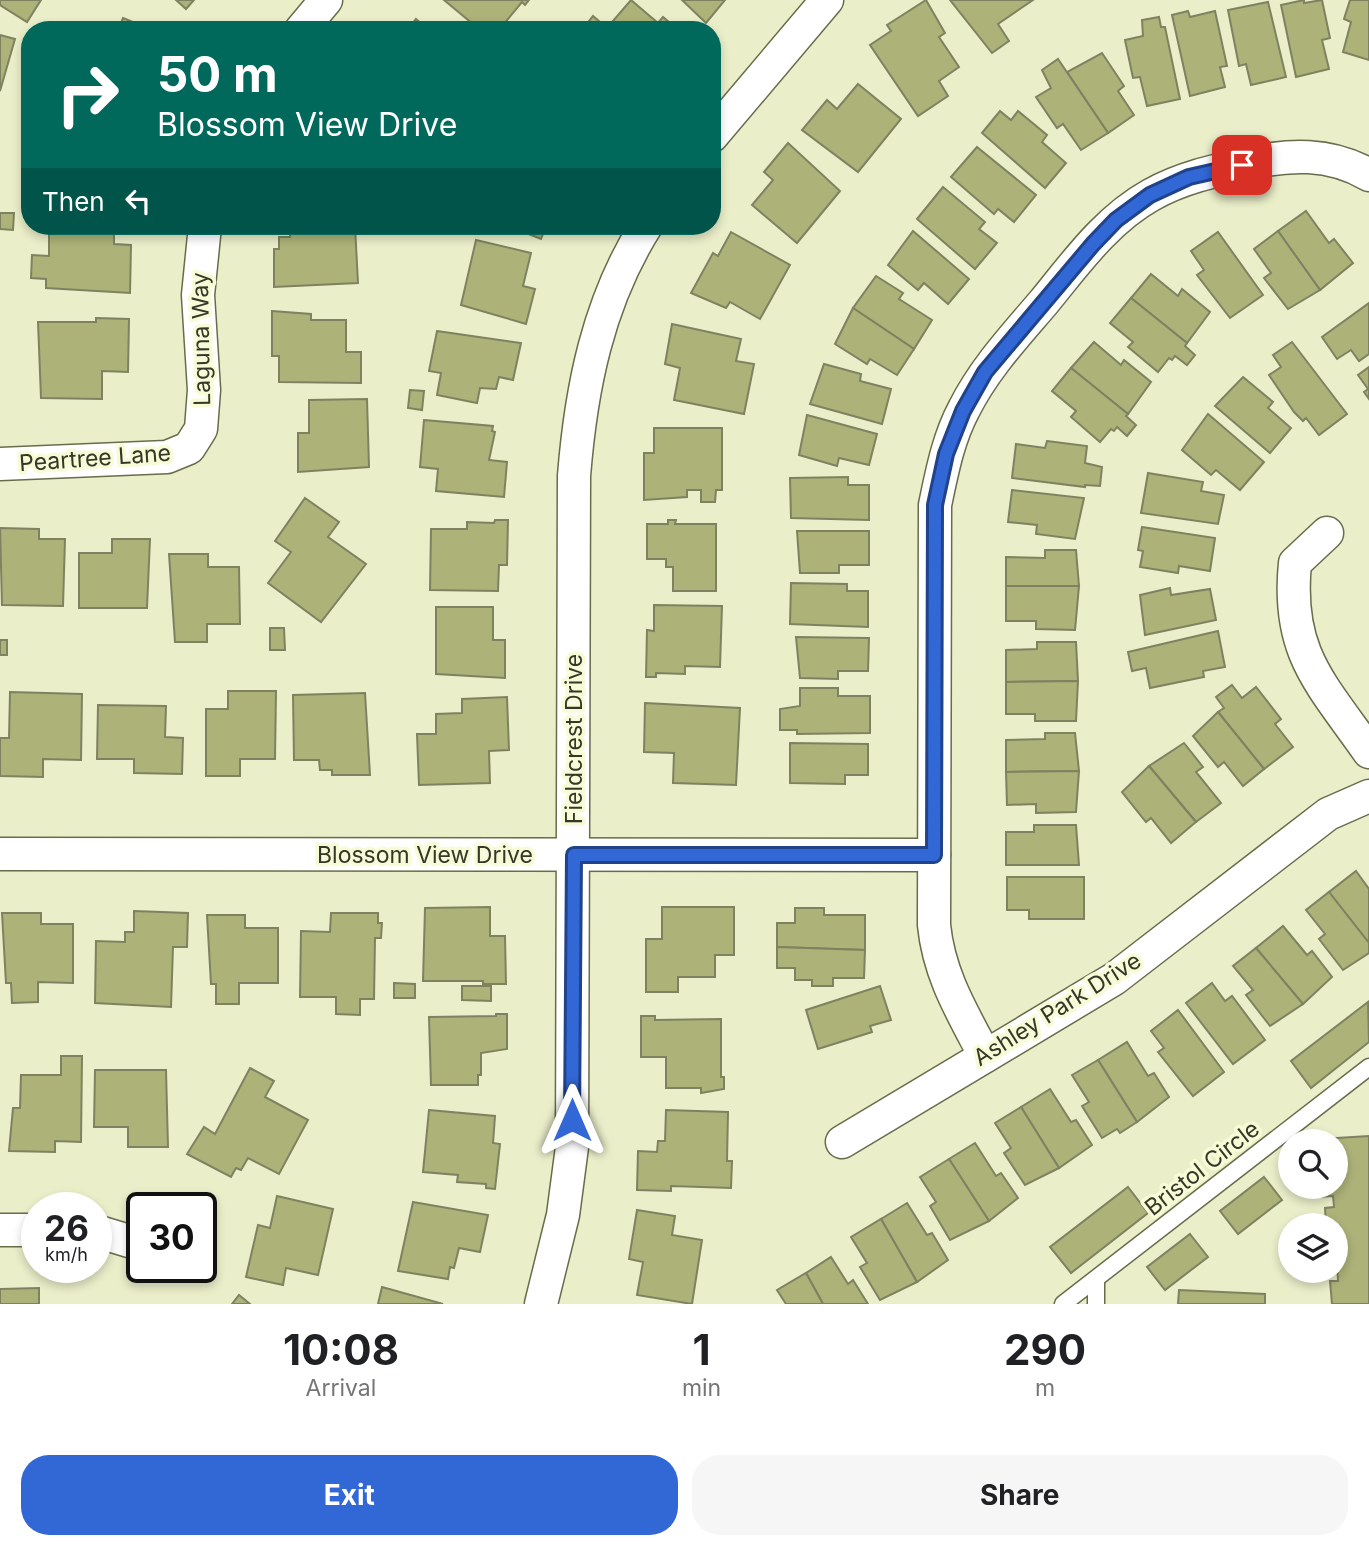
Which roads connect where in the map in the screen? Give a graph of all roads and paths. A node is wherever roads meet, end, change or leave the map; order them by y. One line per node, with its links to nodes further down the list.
1 (326, 0): 3 (street)
2 (827, 0): 4 (street)
3 (308, 21)
4 (721, 125)
5 (1369, 175): 15 (street)
6 (204, 235): 8 (street, Laguna Way)
7 (641, 235): 14 (street, Fieldcrest Drive)
8 (189, 448): 9 (street, Peartree Lane)
9 (0, 464)
10 (1327, 533): 11 (street)
11 (1369, 752)
12 (1369, 796): 16 (street, Ashley Park Drive)
13 (0, 854): 14 (street, Blossom View Drive)
14 (574, 855): 15 (street, Blossom View Drive); 22 (street, Fieldcrest Drive)
15 (934, 855): 16 (street)
16 (985, 1056): 18 (street, Ashley Park Drive)
17 (1369, 1068): 21 (lane, Bristol Circle)
18 (842, 1142)
19 (0, 1230): 20 (street)
20 (21, 1230)
21 (1096, 1279): 23 (lane, Bristol Circle); 24 (lane)
22 (541, 1304)
23 (1063, 1304)
24 (1096, 1304)

